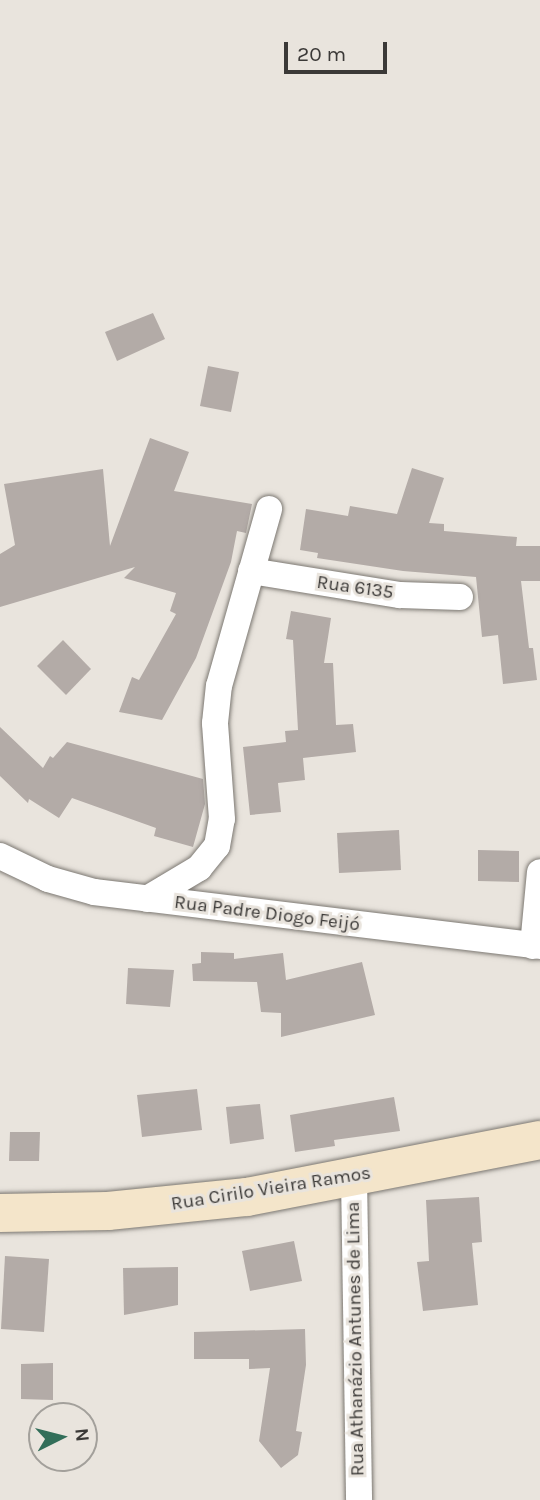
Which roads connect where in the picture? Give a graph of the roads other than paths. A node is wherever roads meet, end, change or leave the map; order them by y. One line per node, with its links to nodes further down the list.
1 (270, 509): 2 (street)
2 (251, 571): 3 (street, Rua 6135); 6 (street)
3 (460, 597)
4 (0, 856): 6 (street, Rua Padre Diogo Feijó)
5 (540, 872): 7 (street)
6 (147, 899): 7 (street, Rua Padre Diogo Feijó)
7 (537, 946)
8 (540, 1140): 9 (main road, Rua Cirilo Vieira Ramos)
9 (354, 1177): 10 (main road, Rua Cirilo Vieira Ramos); 11 (street, Rua Athanázio Antunes de Lima)
10 (0, 1213)
11 (359, 1500)

